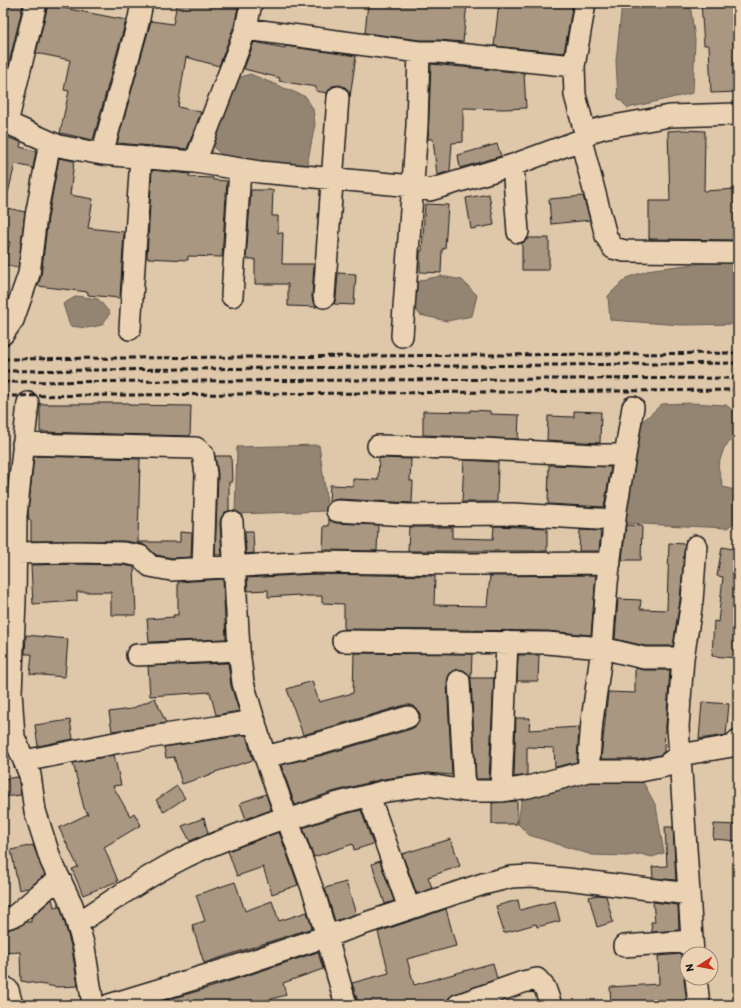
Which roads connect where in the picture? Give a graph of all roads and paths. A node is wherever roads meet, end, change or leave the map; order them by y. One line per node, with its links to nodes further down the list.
1 (36, 3): 10 (street)
2 (142, 3): 13 (street)
3 (251, 3): 5 (street)
4 (585, 3): 7 (street)
5 (246, 28): 6 (street); 15 (street)
6 (419, 52): 7 (street); 19 (street)
7 (574, 66): 11 (street)
8 (338, 98): 18 (street)
9 (738, 114): 11 (street)
10 (5, 122): 12 (street)
11 (584, 138): 16 (street); 21 (street)
12 (50, 142): 13 (street); 25 (street)
13 (102, 154): 14 (street)
14 (141, 157): 15 (street); 24 (street)
15 (195, 162): 17 (street)
16 (513, 165): 19 (street); 20 (street)
17 (240, 168): 18 (street); 22 (street)
18 (332, 178): 19 (street); 23 (street)
19 (412, 186): 26 (street)
20 (518, 232)
21 (738, 252)
22 (232, 296)
23 (324, 297)
24 (130, 329)
25 (3, 334)
26 (402, 336)
27 (28, 403): 29 (street)
28 (633, 407): 31 (street)
29 (23, 444): 33 (street); 40 (street)
30 (378, 446): 31 (street)
31 (625, 455): 34 (street)
32 (337, 511): 34 (street)
33 (9, 516): 37 (street)
34 (615, 520): 38 (street)
35 (232, 522): 39 (street)
36 (696, 546): 47 (street)
37 (15, 553): 40 (street); 41 (street)
38 (610, 563): 39 (street); 44 (street)
39 (234, 567): 40 (street); 45 (street)
40 (203, 568)
41 (9, 622): 51 (street)
42 (344, 640): 43 (street)
43 (507, 642): 44 (street); 58 (street)
44 (602, 648): 47 (street); 56 (street)
45 (238, 650): 46 (street); 50 (street)
46 (137, 654)
47 (683, 658): 53 (street)
48 (459, 681): 57 (street)
49 (408, 717): 54 (street)
50 (255, 721): 54 (street); 55 (street)
51 (9, 737): 55 (street)
52 (738, 740): 53 (street)
53 (680, 755): 56 (street); 62 (street)
54 (265, 757): 60 (street)
55 (24, 761): 61 (street)
56 (588, 771): 58 (street)
57 (465, 791): 58 (street); 59 (street)
58 (501, 791)
59 (369, 796): 60 (street); 63 (street)
60 (289, 820): 65 (street); 66 (street)
61 (61, 881): 64 (street); 65 (street)
62 (689, 894): 63 (street); 68 (street)
63 (409, 908): 66 (street)
64 (3, 919)
65 (78, 923): 73 (street)
66 (327, 935): 74 (street); 75 (street)
67 (624, 946): 69 (street)
68 (692, 946)
69 (679, 948)
70 (3, 986): 72 (street)
71 (697, 986): 78 (street)
72 (12, 1005)
73 (93, 1005)
74 (109, 1005)
75 (346, 1005)
76 (458, 1005): 77 (street)
77 (551, 1005)
78 (699, 1005)

